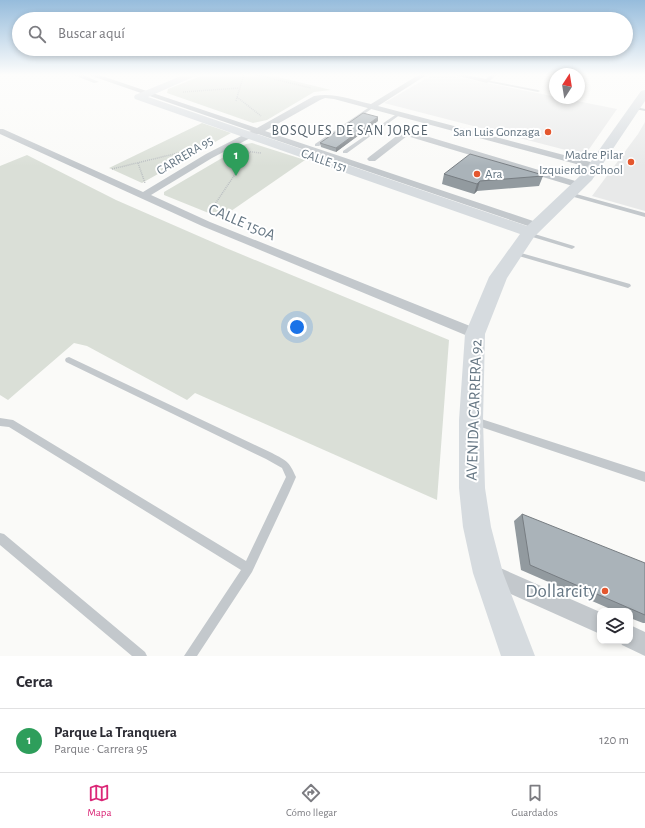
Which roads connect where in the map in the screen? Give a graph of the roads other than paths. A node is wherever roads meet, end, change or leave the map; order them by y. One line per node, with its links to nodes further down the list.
1 (167, 105): 9 (main road, CALLE 151)
2 (305, 105): 9 (street, CARRERA 95)
3 (362, 105): 5 (street, CARRERA 95)
4 (376, 105): 5 (street)
5 (372, 107): 7 (street); 10 (lane)
6 (641, 109): 13 (main road, AVENIDA CARRERA 92)
7 (400, 114): 11 (lane); 13 (street)
8 (0, 131): 15 (street, CALLE 150A)
9 (256, 135): 15 (street, CARRERA 95); 17 (main road, CALLE 151)
10 (317, 145)
11 (345, 152)
12 (372, 159): 14 (street)
13 (595, 166): 14 (main road, AVENIDA CARRERA 92)
14 (574, 189): 16 (lane); 17 (main road, AVENIDA CARRERA 92)
15 (146, 195): 20 (street, CALLE 150A)
16 (645, 215)
17 (527, 236): 18 (lane); 19 (lane); 20 (main road, AVENIDA CARRERA 92)
18 (572, 247)
19 (628, 286)
20 (475, 334): 22 (main road, AVENIDA CARRERA 92)
21 (69, 360): 26 (lane)
22 (471, 420): 24 (lane); 27 (main road, AVENIDA CARRERA 92)
23 (0, 422): 26 (lane)
24 (645, 477)
25 (0, 538): 31 (lane)
26 (248, 568): 32 (lane)
27 (488, 573): 28 (street); 33 (main road, AVENIDA CARRERA 92)
28 (597, 622)
29 (633, 638): 30 (street)
30 (645, 644)
31 (141, 656)
32 (190, 656)
33 (518, 656)

